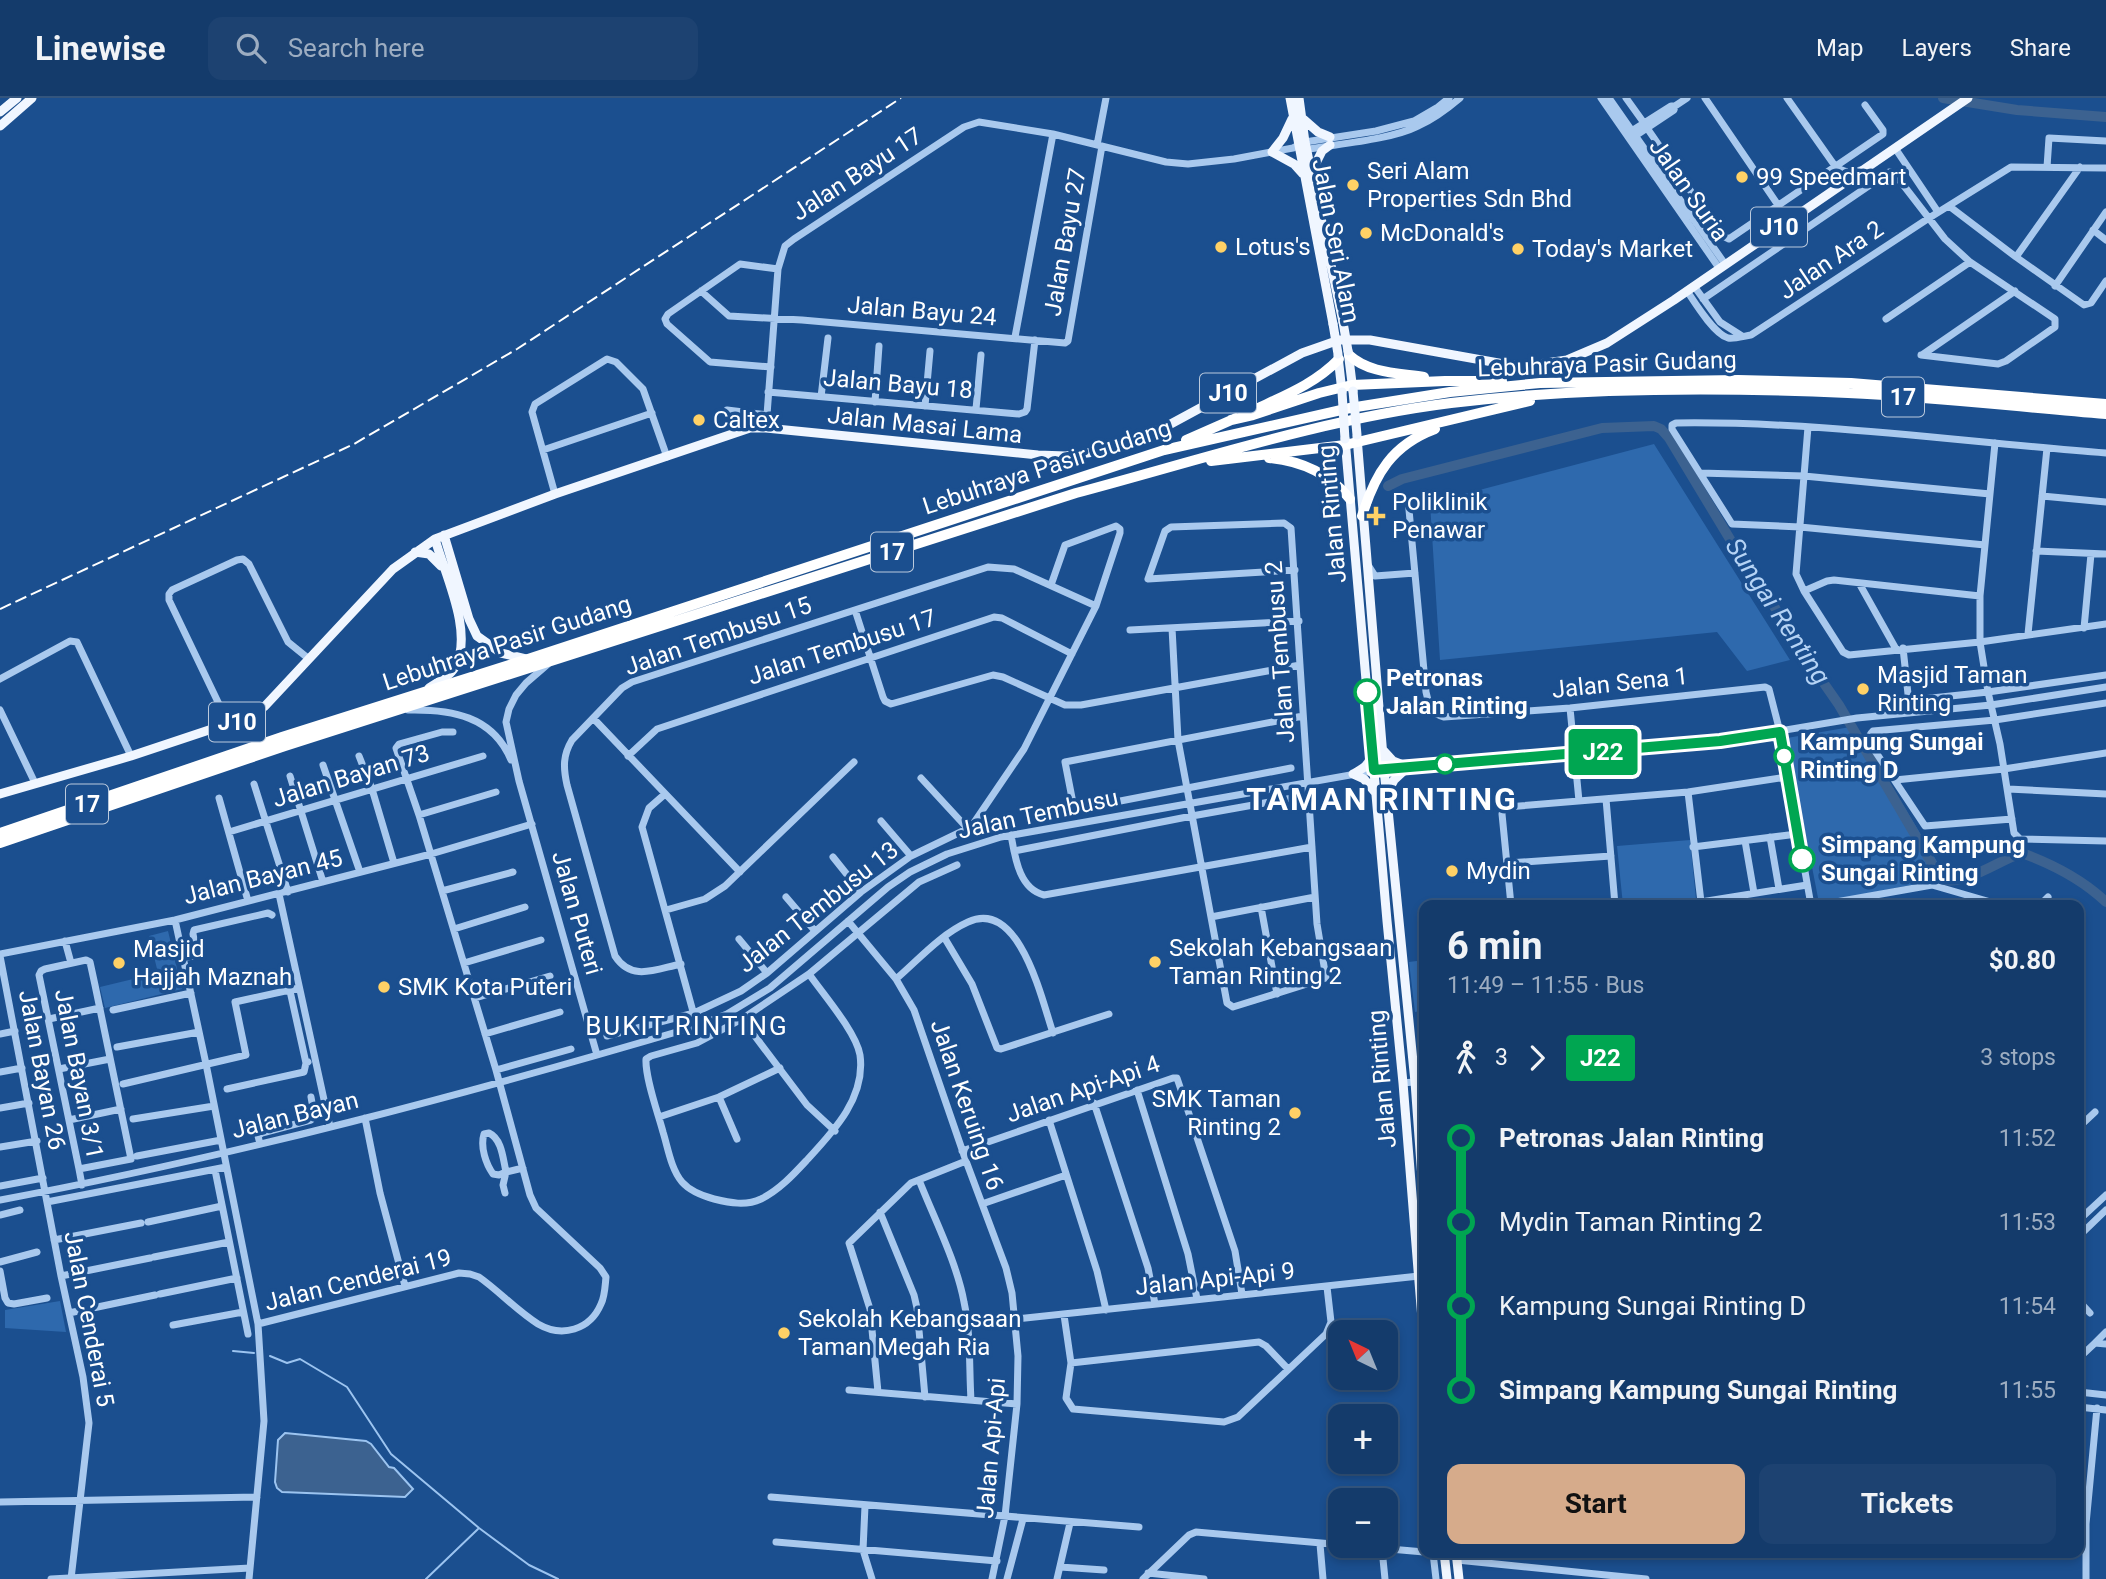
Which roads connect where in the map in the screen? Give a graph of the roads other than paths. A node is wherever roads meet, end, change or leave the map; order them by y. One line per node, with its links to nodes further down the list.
1 (17, 98): 16 (main road)
2 (32, 98): 18 (main road)
3 (1106, 98): 24 (street, Jalan Bayu 27)
4 (1290, 98): 17 (main road, Jalan Seri Alam)
5 (1298, 98): 17 (main road, Jalan Seri Alam)
6 (1449, 98): 22 (street)
7 (1460, 98): 22 (street)
8 (1601, 98): 21 (street)
9 (1609, 98): 21 (street)
10 (1626, 98): 19 (street)
11 (1687, 98): 19 (street)
12 (1705, 98): 35 (street)
13 (1787, 98): 28 (street)
14 (1968, 98): 26 (main road, Jalan Masai Lama / J10)
15 (1865, 105): 28 (street)
16 (0, 112)
17 (1297, 118): 22 (main road); 25 (main road, Jalan Seri Alam); 27 (main road)
18 (0, 126)
19 (1645, 126): 21 (street); 35 (street)
20 (1053, 134): 24 (street, Jalan Bayu 17); 45 (street, Jalan Bayu 17); 55 (street)
21 (1631, 135): 44 (street, Jalan Suria); 44 (street, Jalan Suria)
22 (1330, 141): 25 (street); 33 (main road)
23 (2106, 141): 29 (street)
24 (1100, 145): 27 (street, Jalan Bayu 17); 58 (street, Jalan Bayu 27)
25 (1300, 147): 27 (street, Jalan Bayu 17); 33 (main road, Jalan Seri Alam)
26 (1895, 148): 32 (main road, Jalan Masai Lama / J10); 37 (street)
27 (1272, 152): 33 (main road)
28 (1835, 166): 32 (street); 34 (street); 35 (street)
29 (2047, 167): 30 (street, Jalan Ara 2); 36 (street, Jalan Ara 2)
30 (2080, 167): 31 (street, Jalan Ara 2); 42 (street)
31 (2106, 168)
32 (1862, 170): 34 (main road, Jalan Masai Lama / J10)
33 (1308, 174): 62 (main road, Jalan Seri Alam, bridge)
34 (1832, 190): 44 (main road, Jalan Masai Lama / J10)
35 (1778, 205)
36 (1949, 205): 37 (street, Jalan Ara 2); 42 (street)
37 (1938, 212): 39 (street, Jalan Ara 2)
38 (2106, 212): 40 (street)
39 (1929, 218): 43 (street); 51 (street); 54 (street, Jalan Ara 2)
40 (2093, 230): 41 (street); 47 (street)
41 (2106, 240)
42 (2016, 257): 47 (street)
43 (1970, 262): 49 (street); 53 (street)
44 (1722, 266): 48 (main road, Jalan Masai Lama / J10)
45 (778, 269): 50 (street); 52 (street, Jalan Bayu 17)
46 (2106, 281): 47 (street)
47 (2055, 286)
48 (1690, 288): 51 (street); 54 (street); 82 (main road, Jalan Masai Lama / J10)
49 (2015, 290): 49 (street)
50 (701, 291): 52 (street, Jalan Bayu 24); 63 (street)
51 (1703, 299): 54 (street)
52 (774, 318): 55 (street, Jalan Bayu 24); 63 (street, Jalan Bayu 17)
53 (1886, 319)
54 (1743, 336)
55 (1015, 337): 57 (street, Jalan Bayu 24)
56 (828, 338): 70 (street)
57 (1035, 340): 58 (street, Jalan Bayu 24); 74 (street, Jalan Bayu 18)
58 (1065, 343)
59 (879, 346): 71 (street)
60 (930, 351): 73 (street)
61 (981, 355): 74 (street)
62 (1343, 355): 64 (highway); 66 (main road, Jalan Seri Alam); 67 (main road, Jalan Seri Alam); 80 (highway)
63 (771, 367): 68 (street, Jalan Bayu 17)
64 (1445, 381): 65 (highway); 66 (highway)
65 (1539, 383): 72 (highway, Lebuhraya Pasir Gudang / 17); 88 (highway, Lebuhraya Pasir Gudang / 17)
66 (1352, 388): 67 (highway); 83 (main road, Jalan Rinting, bridge)
67 (1341, 390): 80 (highway); 84 (main road, Jalan Rinting, bridge)
68 (768, 392): 70 (street, Jalan Bayu 18); 78 (street, Jalan Bayu 17)
69 (1564, 393): 77 (highway, Lebuhraya Pasir Gudang / 17); 79 (highway); 92 (highway, Lebuhraya Pasir Gudang / 17)
70 (821, 397): 71 (street, Jalan Bayu 18)
71 (874, 401): 73 (street, Jalan Bayu 18)
72 (2106, 404)
73 (925, 406): 74 (street, Jalan Bayu 18)
74 (976, 409)
75 (727, 410): 78 (street)
76 (652, 413): 87 (street); 87 (street); 90 (street)
77 (2106, 414)
78 (766, 415): 82 (street, Jalan Bayu 17)
79 (1472, 415): 83 (highway); 101 (highway)
80 (1231, 420): 88 (highway)
81 (1808, 427): 85 (street); 93 (street); 94 (street)
82 (766, 428): 90 (main road, Jalan Masai Lama / J10)
83 (1357, 438): 84 (highway); 101 (main road, Jalan Rinting)
84 (1345, 442): 91 (highway); 98 (main road, Jalan Rinting)
85 (1995, 443): 86 (street); 96 (street)
86 (2047, 448): 89 (street); 97 (street)
87 (543, 450): 95 (street)
88 (1164, 450): 130 (highway, Lebuhraya Pasir Gudang / 17)
89 (2106, 453)
90 (667, 457): 95 (main road, Jalan Masai Lama / J10)
91 (1234, 458): 92 (highway); 98 (highway)
92 (1184, 465): 132 (highway, Lebuhraya Pasir Gudang / 17)
93 (1700, 473): 94 (street); 102 (street)
94 (1804, 476): 96 (street); 102 (street)
95 (555, 494): 103 (main road, Jalan Masai Lama / J10)
96 (1990, 494): 105 (street)
97 (2042, 496): 100 (street); 106 (street)
98 (1349, 499): 153 (main road, Jalan Rinting)
99 (1408, 499): 113 (street)
100 (2106, 502)
101 (1362, 516): 110 (main road, Jalan Rinting)
102 (1800, 527): 105 (street); 116 (street)
103 (444, 535): 104 (main road, Jalan Masai Lama / J10); 130 (main road)
104 (435, 539): 107 (main road, Jalan Masai Lama / J10); 111 (main road)
105 (1985, 545): 117 (street)
106 (2036, 551): 108 (street); 125 (street)
107 (415, 552): 111 (main road); 131 (main road, Jalan Masai Lama / J10)
108 (2091, 554): 109 (street); 123 (street)
109 (2106, 554)
110 (1366, 561): 113 (street); 153 (main road, Jalan Rinting)
111 (444, 570): 138 (main road)
112 (1295, 570): 112 (street, Jalan Tembusu 2); 120 (street, Jalan Tembusu 2)
113 (1415, 573): 143 (street, Jalan Sena 1)
114 (1859, 583): 116 (street); 117 (street); 127 (street)
115 (1051, 585): 118 (street, Jalan Tembusu 15); 118 (street); 119 (street, Jalan Tembusu 15)
116 (1804, 592): 127 (street)
117 (1980, 596): 126 (street)
118 (1096, 606): 128 (street)
119 (855, 610): 129 (street); 147 (street, Jalan Tembusu 15)
120 (1299, 621): 122 (street); 133 (street, Jalan Tembusu 2)
121 (2106, 624): 123 (street)
122 (1171, 628): 124 (street); 137 (street)
123 (2084, 628): 125 (street)
124 (1130, 630)
125 (2028, 634): 126 (street)
126 (1980, 642): 127 (street); 139 (street)
127 (1900, 649): 139 (street)
128 (1072, 654): 129 (street, Jalan Tembusu 17); 140 (street)
129 (871, 658): 140 (street); 159 (street, Jalan Tembusu 17)
130 (528, 659): 138 (highway, Lebuhraya Pasir Gudang / 17)
131 (309, 660): 149 (main road, Jalan Masai Lama / J10); 149 (street)
132 (550, 662): 145 (highway, Lebuhraya Pasir Gudang / 17); 172 (street, Jalan Puteri)
133 (1300, 665): 137 (street); 146 (street, Jalan Tembusu 2)
134 (2106, 675): 139 (street)
135 (0, 679): 156 (street)
136 (2106, 687): 142 (street, Jalan Tembusu)
137 (1175, 688): 140 (street); 152 (street)
138 (424, 692): 201 (highway, Lebuhraya Pasir Gudang / 17)
139 (1988, 692): 142 (street)
140 (1049, 699): 199 (street)
141 (2106, 703): 148 (street)
142 (1990, 705): 148 (street); 151 (street, Jalan Tembusu)
143 (1570, 708): 151 (street, Jalan Sena 1); 155 (street)
144 (0, 710): 174 (street)
145 (398, 710): 172 (street, Jalan Puteri); 207 (highway, Lebuhraya Pasir Gudang / 17)
146 (1303, 716): 152 (street); 173 (street, Jalan Tembusu 2)
147 (593, 718): 159 (street); 262 (street, Jalan Tembusu 15)
148 (1995, 720): 165 (street); 171 (street)
149 (229, 725): 156 (main road, Jalan Masai Lama / J10)
150 (453, 732): 170 (street, Jalan Cenderai 19)
151 (1780, 732): 155 (street, Jalan Tembusu); 168 (street)
152 (1178, 740): 177 (street); 177 (street)
153 (1377, 750): 162 (main road); 164 (main road, Jalan Rinting); 166 (main road)
154 (2106, 753): 165 (street)
155 (1576, 754): 162 (street, Jalan Tembusu); 190 (street)
156 (131, 756): 174 (main road, Jalan Masai Lama / J10)
157 (359, 756): 176 (street)
158 (483, 756): 170 (street, Jalan Bayan 73)
159 (628, 756): 183 (street)
160 (854, 762): 221 (street)
161 (323, 765): 189 (street)
162 (1408, 767): 164 (street, Jalan Tembusu); 185 (main road)
163 (1291, 768): 177 (street)
164 (1379, 769): 166 (street, Jalan Tembusu); 181 (main road, Jalan Rinting); 185 (main road, Jalan Rinting)
165 (2004, 769): 171 (street); 178 (street)
166 (1353, 774): 173 (street, Jalan Tembusu); 181 (main road)
167 (289, 776): 192 (street)
168 (1787, 777): 180 (street); 202 (street)
169 (921, 778): 199 (street)
170 (407, 779): 176 (street, Jalan Bayan 73); 193 (street, Jalan Cenderai 19)
171 (1895, 780): 195 (street)
172 (519, 781): 198 (street, Jalan Puteri)
173 (1307, 782): 191 (street, Jalan Tembusu); 208 (street, Jalan Tembusu 2)
174 (35, 783): 182 (main road, Jalan Masai Lama / J10)
175 (254, 784): 196 (street)
176 (372, 789): 189 (street, Jalan Bayan 73); 215 (street)
177 (1188, 789): 191 (street)
178 (2008, 789): 184 (street); 195 (street)
179 (496, 792): 193 (street)
180 (1688, 792): 188 (street); 209 (street)
181 (1376, 793): 302 (main road, Jalan Rinting)
182 (0, 794)
183 (665, 794): 221 (street); 245 (street)
184 (2106, 794)
185 (1387, 795): 299 (main road, Jalan Rinting)
186 (1298, 797): 194 (street)
187 (219, 798): 200 (street)
188 (1606, 799): 190 (street); 213 (street)
189 (336, 800): 192 (street, Jalan Bayan 73); 219 (street)
190 (1579, 801): 216 (street)
191 (1190, 803): 194 (street); 203 (street, Jalan Tembusu)
192 (302, 810): 196 (street, Jalan Bayan 73); 222 (street)
193 (419, 815): 211 (street, Jalan Cenderai 19)
194 (1192, 816): 210 (street); 218 (street)
195 (2012, 819): 206 (street)
196 (267, 821): 200 (street, Jalan Bayan 73); 226 (street)
197 (881, 821): 212 (street)
198 (532, 824): 211 (street, Jalan Bayan 45); 289 (street, Jalan Puteri)
199 (968, 829): 212 (street, Jalan Tembusu 13)
200 (229, 832): 241 (street)
201 (0, 833)
202 (1797, 834): 204 (street); 223 (street)
203 (1011, 835): 210 (street); 250 (street, Jalan Tembusu)
204 (1770, 837): 205 (street); 224 (street)
205 (1745, 841): 209 (street); 228 (street)
206 (2106, 841)
207 (0, 843)
208 (1312, 847): 218 (street); 231 (street, Jalan Tembusu 2)
209 (1693, 847): 235 (street)
210 (1014, 850): 218 (street)
211 (431, 854): 215 (street, Jalan Bayan 45); 225 (street, Jalan Cenderai 19)
212 (911, 856): 227 (street, Jalan Tembusu 13)
213 (1611, 856): 216 (street); 234 (street)
214 (833, 857): 227 (street)
215 (394, 863): 219 (street, Jalan Bayan 45)
216 (1508, 863): 233 (street)
217 (957, 864): 253 (street)
218 (1202, 867): 247 (street)
219 (359, 872): 222 (street, Jalan Bayan 45)
220 (513, 872): 225 (street)
221 (740, 872): 245 (street)
222 (323, 882): 226 (street, Jalan Bayan 45)
223 (1807, 885): 224 (street); 237 (street)
224 (1779, 889): 228 (street)
225 (443, 891): 251 (street, Jalan Cenderai 19)
226 (288, 892): 229 (street, Jalan Bayan 45)
227 (861, 892): 252 (street, Jalan Tembusu 13)
228 (1754, 893): 236 (street)
229 (278, 894): 241 (street, Jalan Bayan 45); 267 (street)
230 (786, 897): 252 (street)
231 (1315, 897): 244 (street); 270 (street, Jalan Tembusu 2)
232 (2048, 897): 240 (street)
233 (1511, 900)
234 (1615, 900)
235 (1701, 900)
236 (1713, 900)
237 (1810, 900)
238 (1847, 900): 239 (street)
239 (1984, 900)
240 (2045, 900)
241 (248, 901): 242 (street, Jalan Bayan 45)
242 (232, 905): 248 (street); 249 (street, Jalan Bayan 45)
243 (526, 907): 251 (street)
244 (1261, 907): 247 (street); 270 (street)
245 (666, 910): 262 (street)
246 (272, 915): 248 (street)
247 (1210, 917): 270 (street)
248 (237, 919): 259 (street)
249 (175, 920): 257 (street, Jalan Bayan 45); 259 (street)
250 (848, 921): 253 (street, Jalan Keruing 16); 280 (street, Jalan Tembusu)
251 (454, 929): 261 (street, Jalan Cenderai 19)
252 (815, 931): 263 (street, Jalan Tembusu 13)
253 (857, 932): 264 (street); 266 (street, Jalan Keruing 16)
254 (944, 937): 266 (street); 283 (street); 283 (street)
255 (739, 939): 263 (street)
256 (541, 940): 261 (street)
257 (65, 941): 258 (street, Jalan Bayan 45); 260 (street)
258 (0, 955): 271 (street, Jalan Bayan 26)
259 (183, 958): 269 (street)
260 (71, 963): 273 (street); 278 (street, Jalan Bayan 3/1)
261 (464, 963): 272 (street, Jalan Cenderai 19)
262 (681, 964): 276 (street)
263 (767, 973): 276 (street, Jalan Tembusu 13)
264 (809, 974): 279 (street); 321 (street)
265 (550, 976): 272 (street)
266 (896, 979): 327 (street, Jalan Keruing 16)
267 (299, 988): 291 (street); 293 (street)
268 (290, 992): 292 (street)
269 (191, 993): 274 (street); 282 (street)
270 (1277, 994)
271 (4, 996): 281 (street, Jalan Bayan 26)
272 (475, 998): 285 (street, Jalan Cenderai 19)
273 (100, 1008): 278 (street); 290 (street)
274 (113, 1010)
275 (560, 1012): 285 (street)
276 (694, 1013): 280 (street); 286 (street, Jalan Tembusu 13)
277 (1109, 1014): 283 (street)
278 (49, 1019): 296 (street, Jalan Bayan 3/1)
279 (742, 1019): 295 (street); 314 (street)
280 (697, 1026): 289 (street, Jalan Tembusu)
281 (15, 1031): 284 (street); 294 (street, Jalan Bayan 26)
282 (199, 1032): 287 (street); 293 (street)
283 (1053, 1033)
284 (0, 1034)
285 (485, 1034): 297 (street, Jalan Cenderai 19)
286 (607, 1036)
287 (117, 1047)
288 (571, 1049): 297 (street)
289 (597, 1055): 301 (street, Jalan Bayan)
290 (110, 1059): 296 (street); 312 (street)
291 (315, 1061): 292 (street); 320 (street)
292 (306, 1063): 304 (street)
293 (206, 1064): 303 (street); 310 (street)
294 (22, 1068): 298 (street); 308 (street, Jalan Bayan 26)
295 (780, 1068): 307 (street); 321 (street)
296 (59, 1069): 317 (street, Jalan Bayan 3/1)
297 (496, 1070): 301 (street, Jalan Cenderai 19)
298 (0, 1072)
299 (1419, 1072)
300 (1419, 1081): 302 (street)
301 (500, 1083): 315 (street, Jalan Bayan); 332 (street, Jalan Cenderai 19)
302 (1403, 1083): 360 (main road, Jalan Rinting)
303 (123, 1084)
304 (227, 1089)
305 (1137, 1090): 309 (street, Jalan Api-Api 4); 364 (street, Jalan Api-Api 4); 366 (street)
306 (311, 1097): 325 (street)
307 (719, 1097): 314 (street); 322 (street)
308 (29, 1103): 311 (street); 324 (street, Jalan Bayan 26)
309 (1094, 1103): 318 (street, Jalan Api-Api 4); 367 (street)
310 (214, 1106): 316 (street); 323 (street)
311 (0, 1108)
312 (121, 1109): 317 (street); 333 (street)
313 (2095, 1112): 319 (street)
314 (659, 1116): 321 (street)
315 (365, 1118): 320 (street, Jalan Bayan); 362 (street)
316 (133, 1119)
317 (69, 1120): 333 (street, Jalan Bayan 3/1)
318 (1049, 1120): 327 (street, Jalan Api-Api 4); 336 (street)
319 (2084, 1122)
320 (330, 1127): 325 (street, Jalan Bayan)
321 (835, 1130)
322 (737, 1139)
323 (221, 1140): 328 (street); 329 (street)
324 (37, 1141): 326 (street); 337 (street, Jalan Bayan 26)
325 (260, 1144): 328 (street, Jalan Bayan)
326 (0, 1147)
327 (962, 1151): 330 (street, Jalan Keruing 16)
328 (223, 1152): 331 (street); 339 (street, Jalan Bayan)
329 (137, 1156)
330 (966, 1161): 338 (street); 346 (street, Jalan Keruing 16)
331 (226, 1167): 334 (street); 375 (street)
332 (523, 1168): 335 (street); 362 (street, Jalan Cenderai 19)
333 (79, 1170): 339 (street, Jalan Bayan 3/1)
334 (215, 1170): 345 (street); 347 (street)
335 (506, 1172): 335 (street); 342 (street)
336 (1066, 1174): 346 (street); 369 (street)
337 (43, 1178): 340 (street); 341 (street, Jalan Bayan 26)
338 (919, 1180): 350 (street); 389 (street)
339 (82, 1185): 341 (street, Jalan Bayan)
340 (0, 1186)
341 (45, 1192): 344 (street, Jalan Bayan); 345 (street, Jalan Cenderai 5)
342 (505, 1193)
343 (2106, 1195): 352 (street)
344 (0, 1200)
345 (47, 1202): 354 (street, Jalan Cenderai 5)
346 (982, 1204): 374 (street, Jalan Keruing 16)
347 (222, 1206): 354 (street); 355 (street)
348 (20, 1210): 351 (street)
349 (2106, 1210): 353 (street)
350 (880, 1212): 385 (street); 388 (street)
351 (0, 1215)
352 (2084, 1215)
353 (2084, 1231)
354 (54, 1240): 359 (street, Jalan Cenderai 5)
355 (229, 1242): 359 (street); 361 (street)
356 (37, 1252): 357 (street)
357 (0, 1262)
358 (0, 1271): 365 (street)
359 (61, 1276): 371 (street, Jalan Cenderai 5)
360 (1419, 1276): 363 (street, Jalan Api-Api 9)
361 (237, 1278): 370 (street); 371 (street)
362 (405, 1286): 375 (street, Jalan Cenderai 19)
363 (1327, 1287): 364 (street, Jalan Api-Api 9); 383 (street)
364 (1242, 1294): 366 (street, Jalan Api-Api 9)
365 (47, 1298)
366 (1197, 1299): 367 (street, Jalan Api-Api 9)
367 (1155, 1304): 369 (street, Jalan Api-Api 9)
368 (2084, 1306): 372 (street)
369 (1106, 1310): 373 (street, Jalan Api-Api 9)
370 (243, 1312): 376 (street); 378 (street)
371 (69, 1313): 396 (street, Jalan Cenderai 5)
372 (2090, 1313)
373 (1064, 1315): 374 (street, Jalan Api-Api 9); 382 (street)
374 (1016, 1320): 390 (street, Jalan Api-Api)
375 (258, 1324): 394 (street)
376 (173, 1325)
377 (2106, 1332): 379 (street)
378 (248, 1334)
379 (2095, 1343): 380 (street); 381 (street)
380 (2106, 1343)
381 (2084, 1353)
382 (1071, 1363): 383 (street); 383 (street)
383 (1288, 1370)
384 (849, 1390): 385 (street)
385 (878, 1392): 388 (street)
386 (2084, 1393): 387 (street)
387 (2106, 1395)
388 (925, 1396): 389 (street)
389 (971, 1400): 390 (street)
390 (1017, 1404): 399 (street, Jalan Api-Api)
391 (2084, 1407): 392 (street)
392 (2097, 1408): 393 (street); 400 (street)
393 (2106, 1409)
394 (257, 1497): 396 (street); 418 (street)
395 (771, 1497): 398 (street)
396 (80, 1501): 397 (street); 422 (street, Jalan Cenderai 5)
397 (0, 1502)
398 (865, 1506): 399 (street); 408 (street)
399 (1005, 1516): 401 (street); 416 (street, Jalan Api-Api)
400 (2084, 1516)
401 (1023, 1519): 402 (street); 428 (street)
402 (1070, 1522): 403 (street); 417 (street)
403 (1139, 1527)
404 (776, 1542): 408 (street)
405 (2084, 1542): 437 (street)
406 (1320, 1544): 407 (street); 421 (street); 431 (street)
407 (1328, 1545)
408 (863, 1550): 416 (street); 426 (street)
409 (1398, 1550): 410 (street)
410 (1419, 1552)
411 (1383, 1558): 432 (street)
412 (1434, 1558): 433 (street)
413 (1445, 1558): 434 (main road)
414 (1457, 1558): 435 (main road)
415 (1469, 1558): 420 (street)
416 (997, 1561): 427 (street, Jalan Api-Api)
417 (1060, 1567): 419 (street); 429 (street)
418 (250, 1568): 422 (street); 425 (street)
419 (1104, 1570)
420 (1567, 1575): 436 (street)
421 (1145, 1576): 423 (street)
422 (72, 1578): 424 (street)
423 (1191, 1578): 430 (street)
424 (51, 1579)
425 (248, 1579)
426 (872, 1579)
427 (992, 1579)
428 (1007, 1579)
429 (1057, 1579)
430 (1204, 1579)
431 (1323, 1579)
432 (1385, 1579)
433 (1436, 1579)
434 (1447, 1579)
435 (1459, 1579)
436 (1646, 1579)
437 (2086, 1579)

